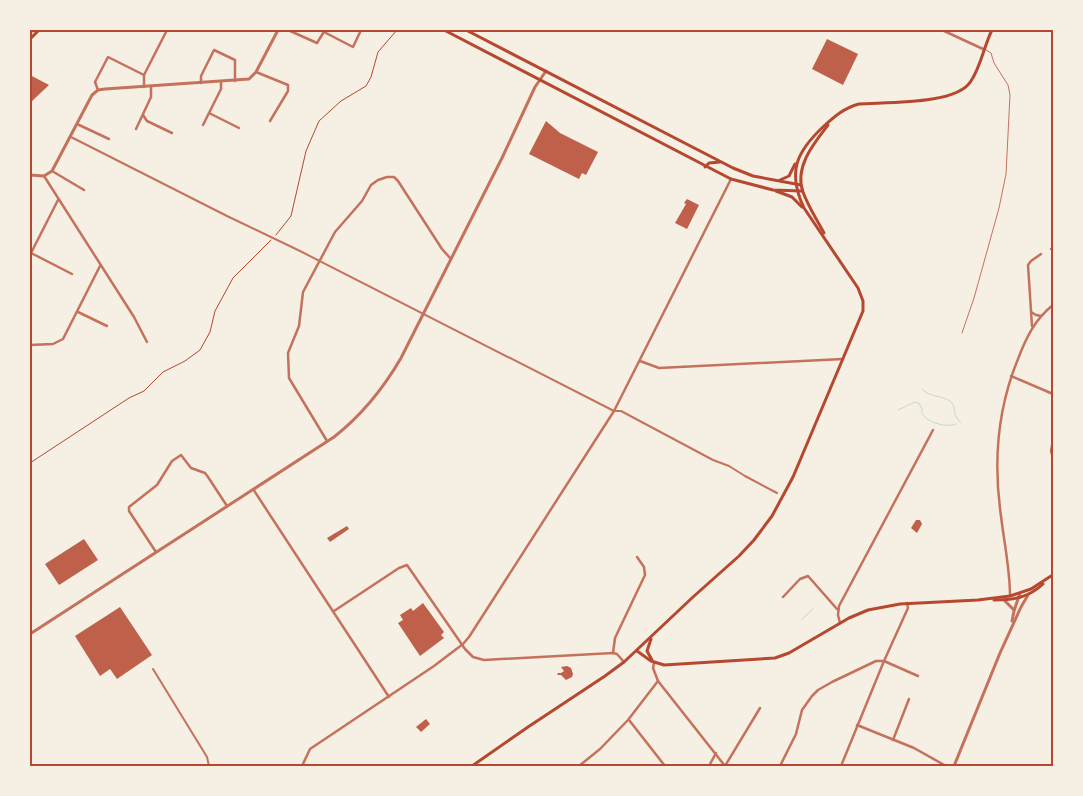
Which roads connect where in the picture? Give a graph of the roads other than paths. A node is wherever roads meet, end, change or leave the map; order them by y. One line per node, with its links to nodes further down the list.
1 (39, 30): 11 (main road)
2 (167, 30): 15 (street)
3 (278, 30): 14 (street)
4 (288, 30): 10 (street)
5 (361, 30): 10 (street)
6 (444, 30): 16 (main road)
7 (466, 30): 13 (main road)
8 (942, 30): 12 (street)
9 (992, 30): 12 (main road)
10 (324, 31)
11 (30, 39)
12 (983, 49): 25 (main road); 64 (lane)
13 (546, 71): 16 (street); 35 (main road)
14 (256, 72): 17 (street); 26 (street)
15 (144, 75): 20 (street); 22 (street)
16 (539, 80): 36 (main road); 53 (street)
17 (235, 81): 18 (street); 19 (street)
18 (221, 82): 19 (street); 23 (street)
19 (201, 83): 21 (street)
20 (144, 86): 21 (street); 22 (street)
21 (151, 86): 24 (street)
22 (98, 90): 27 (street)
23 (208, 113): 28 (street); 29 (street)
24 (143, 115): 30 (street); 31 (street)
25 (834, 117): 34 (main road); 43 (main road)
26 (270, 121)
27 (77, 124): 32 (street); 33 (street)
28 (203, 125)
29 (239, 128)
30 (136, 129)
31 (172, 133)
32 (71, 137): 37 (street); 54 (street)
33 (109, 140)
34 (798, 159): 41 (main road); 42 (main road)
35 (721, 162): 36 (main road); 41 (main road)
36 (705, 167): 40 (main road)
37 (52, 172): 39 (street); 44 (street)
38 (30, 175): 39 (street)
39 (44, 176): 48 (street)
40 (731, 179): 45 (main road); 68 (street)
41 (780, 181): 42 (main road)
42 (796, 183): 43 (main road); 46 (main road)
43 (801, 185): 47 (main road)
44 (84, 190)
45 (773, 190): 46 (main road); 49 (main road)
46 (797, 191): 47 (main road); 49 (main road)
47 (802, 191): 50 (main road)
48 (58, 200): 51 (street); 55 (street)
49 (804, 208): 50 (main road)
50 (830, 245): 67 (main road)
51 (30, 254): 56 (street)
52 (1041, 254): 59 (street)
53 (451, 259): 54 (street); 60 (street)
54 (319, 260): 60 (street); 74 (street)
55 (100, 266): 58 (street); 65 (street)
56 (72, 274)
57 (1053, 306): 61 (street)
58 (78, 312): 62 (street); 66 (street)
59 (1031, 312): 61 (street); 63 (street)
60 (423, 313): 71 (street); 74 (street)
61 (1040, 316): 63 (street)
62 (107, 326)
63 (1032, 328): 69 (street)
64 (962, 333)
65 (147, 342)
66 (30, 345)
67 (843, 359): 68 (street); 96 (main road)
68 (640, 361): 71 (street)
69 (1011, 376): 70 (street); 85 (street)
70 (1053, 394)
71 (614, 410): 77 (street); 97 (street)
72 (933, 430): 90 (street)
73 (1053, 440): 75 (street)
74 (327, 441): 76 (street)
75 (1053, 458)
76 (253, 488): 78 (street); 91 (street)
77 (777, 493)
78 (227, 506): 79 (street); 79 (street)
79 (156, 552): 95 (street)
80 (637, 557): 99 (street)
81 (1052, 575): 82 (main road); 84 (main road)
82 (1028, 596): 84 (main road); 89 (street)
83 (783, 597): 90 (street)
84 (1020, 597): 85 (main road); 89 (street); 92 (street)
85 (1011, 598): 86 (main road); 87 (main road)
86 (978, 600): 87 (main road); 88 (main road)
87 (1004, 600): 92 (street)
88 (907, 603): 93 (main road); 100 (street)
89 (1021, 608): 94 (street)
90 (838, 610): 93 (street)
91 (334, 611): 97 (street); 106 (street)
92 (1014, 611): 94 (street)
93 (840, 623): 102 (main road)
94 (1010, 632): 123 (street)
95 (30, 634)
96 (653, 634): 98 (main road); 102 (main road)
97 (463, 644): 99 (street); 106 (street)
98 (636, 651): 101 (main road); 102 (main road)
99 (613, 652): 101 (street)
100 (884, 661): 104 (street); 110 (street); 120 (street)
101 (624, 662): 115 (main road)
102 (654, 663): 105 (street)
103 (153, 669): 113 (street)
104 (918, 676)
105 (658, 681): 109 (street); 112 (street)
106 (389, 697): 114 (street)
107 (909, 699): 111 (street)
108 (760, 708): 119 (street)
109 (628, 720): 116 (street); 117 (street)
110 (857, 725): 111 (street); 121 (street)
111 (894, 740): 122 (street)
112 (716, 753): 118 (street); 119 (street)
113 (209, 766)
114 (302, 766)
115 (472, 766)
116 (579, 766)
117 (665, 766)
118 (709, 766)
119 (725, 766)
120 (780, 766)
121 (841, 766)
122 (946, 766)
123 (954, 766)

